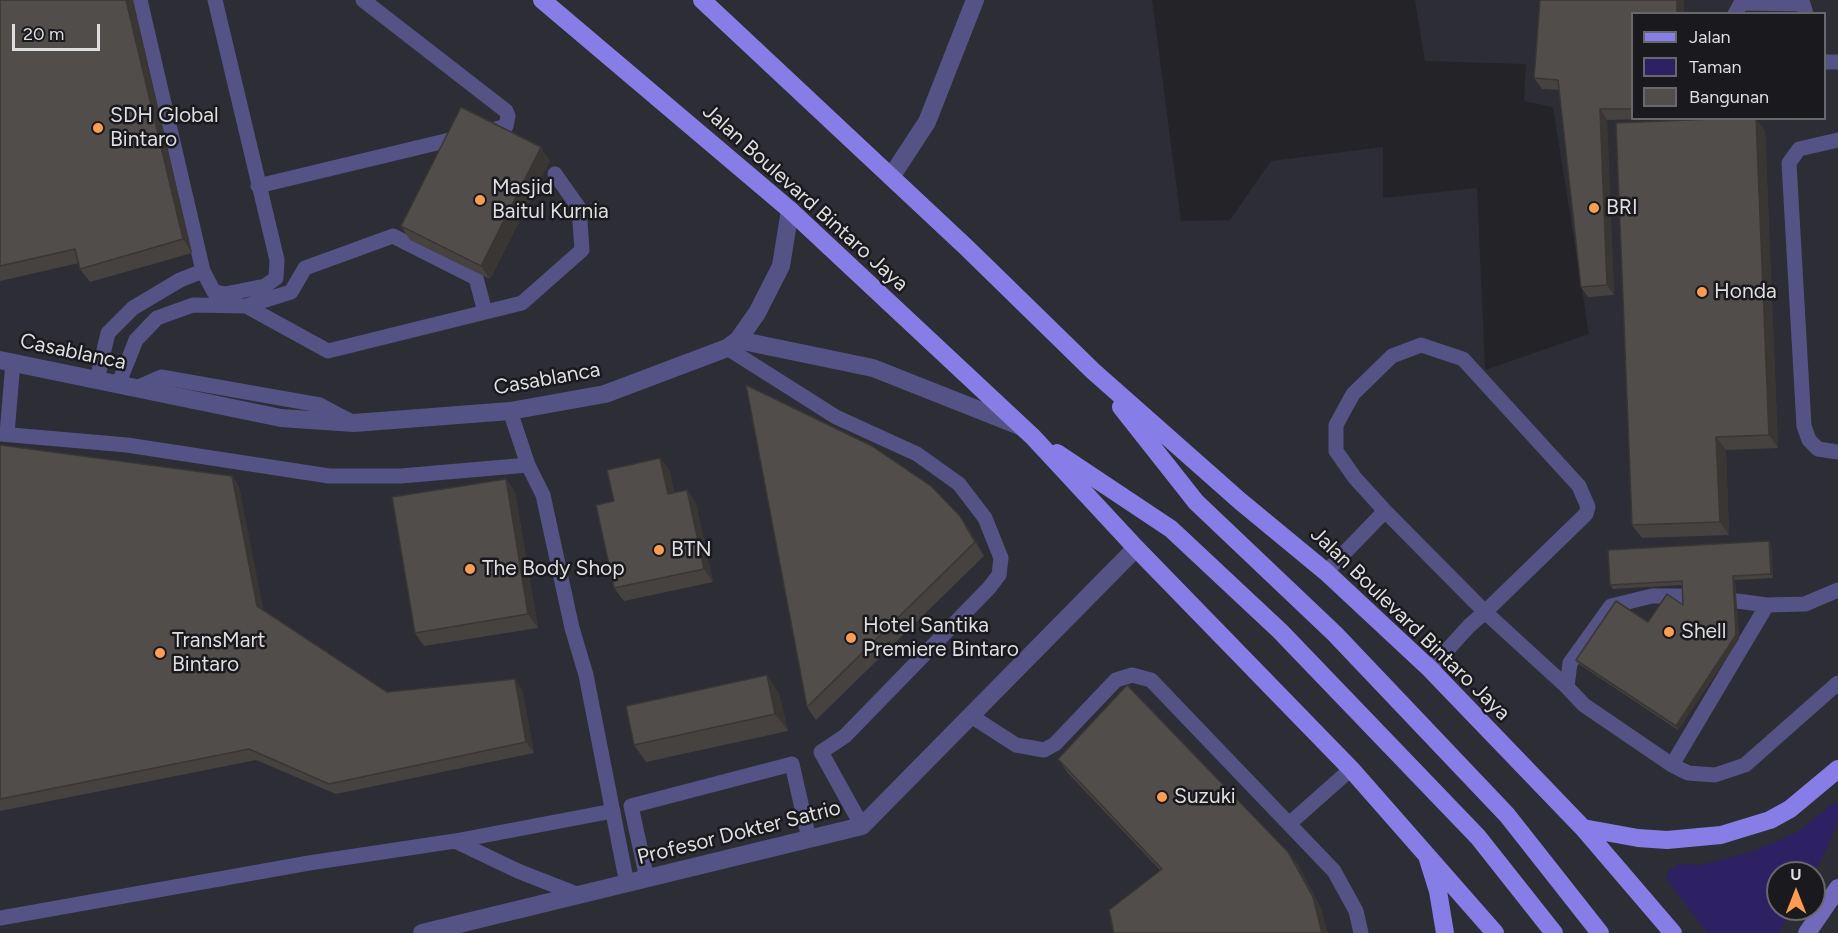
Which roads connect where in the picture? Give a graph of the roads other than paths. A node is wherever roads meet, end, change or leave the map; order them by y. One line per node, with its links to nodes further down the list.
1 (140, 0): 16 (lane)
2 (215, 0): 14 (lane)
3 (363, 0): 9 (lane)
4 (542, 0): 15 (main road, Jalan Boulevard Bintaro Jaya)
5 (702, 0): 13 (main road, Jalan Boulevard Bintaro Jaya)
6 (975, 0): 13 (street)
7 (1736, 12): 8 (lane)
8 (1805, 12)
9 (490, 131)
10 (462, 137): 14 (lane)
11 (1838, 140): 27 (lane)
12 (555, 174): 18 (lane)
13 (891, 177): 21 (main road, Jalan Boulevard Bintaro Jaya)
14 (258, 186): 16 (lane)
15 (790, 210): 19 (street); 25 (main road, Jalan Boulevard Bintaro Jaya)
16 (203, 271): 22 (lane)
17 (246, 306): 18 (lane); 18 (lane); 23 (lane)
18 (485, 312)
19 (732, 344): 24 (street, Casablanca); 25 (street); 46 (lane)
20 (7, 361): 22 (street, Casablanca); 26 (lane)
21 (1093, 371): 31 (main road, Jalan Boulevard Bintaro Jaya); 63 (main road, Jalan Boulevard Bintaro Jaya)
22 (97, 380): 23 (street, Casablanca)
23 (127, 386): 24 (street, Casablanca)
24 (510, 411): 28 (lane)
25 (1028, 432): 30 (main road, Jalan Boulevard Bintaro Jaya); 62 (main road, Jalan Boulevard Bintaro Jaya)
26 (3, 434): 28 (lane)
27 (1838, 452)
28 (528, 465): 44 (lane)
29 (1385, 510): 31 (lane); 36 (lane); 36 (lane)
30 (1136, 548): 40 (street, Profesor Dokter Satrio); 42 (main road, Jalan Boulevard Bintaro Jaya)
31 (1326, 572): 37 (main road, Jalan Boulevard Bintaro Jaya)
32 (1838, 590): 35 (lane)
33 (1685, 596): 39 (lane)
34 (1737, 601): 35 (lane)
35 (1767, 605): 41 (lane)
36 (1485, 612): 37 (lane); 39 (lane)
37 (1430, 669): 47 (main road, Jalan Boulevard Bintaro Jaya)
38 (1838, 683): 41 (lane)
39 (1567, 687): 41 (lane)
40 (971, 716): 45 (lane); 46 (street, Profesor Dokter Satrio)
41 (1672, 765)
42 (1351, 769): 45 (lane); 50 (main road, Jalan Boulevard Bintaro Jaya)
43 (1838, 769): 47 (main road)
44 (613, 810): 49 (lane); 52 (lane)
45 (1288, 824): 59 (lane)
46 (862, 826): 48 (street, Profesor Dokter Satrio)
47 (1583, 828): 57 (main road, Jalan Boulevard Bintaro Jaya)
48 (809, 839): 51 (street, Profesor Dokter Satrio); 51 (lane)
49 (455, 841): 54 (lane); 55 (lane)
50 (1426, 852): 60 (main road); 61 (main road, Jalan Boulevard Bintaro Jaya)
51 (647, 879): 52 (street, Profesor Dokter Satrio)
52 (627, 884): 54 (street, Profesor Dokter Satrio)
53 (1838, 888): 64 (main road)
54 (579, 896): 56 (street, Profesor Dokter Satrio)
55 (0, 918)
56 (453, 930): 58 (street, Profesor Dokter Satrio)
57 (1669, 930)
58 (422, 933)
59 (1361, 933)
60 (1445, 933)
61 (1495, 933)
62 (1554, 933)
63 (1600, 933)
64 (1807, 933)

